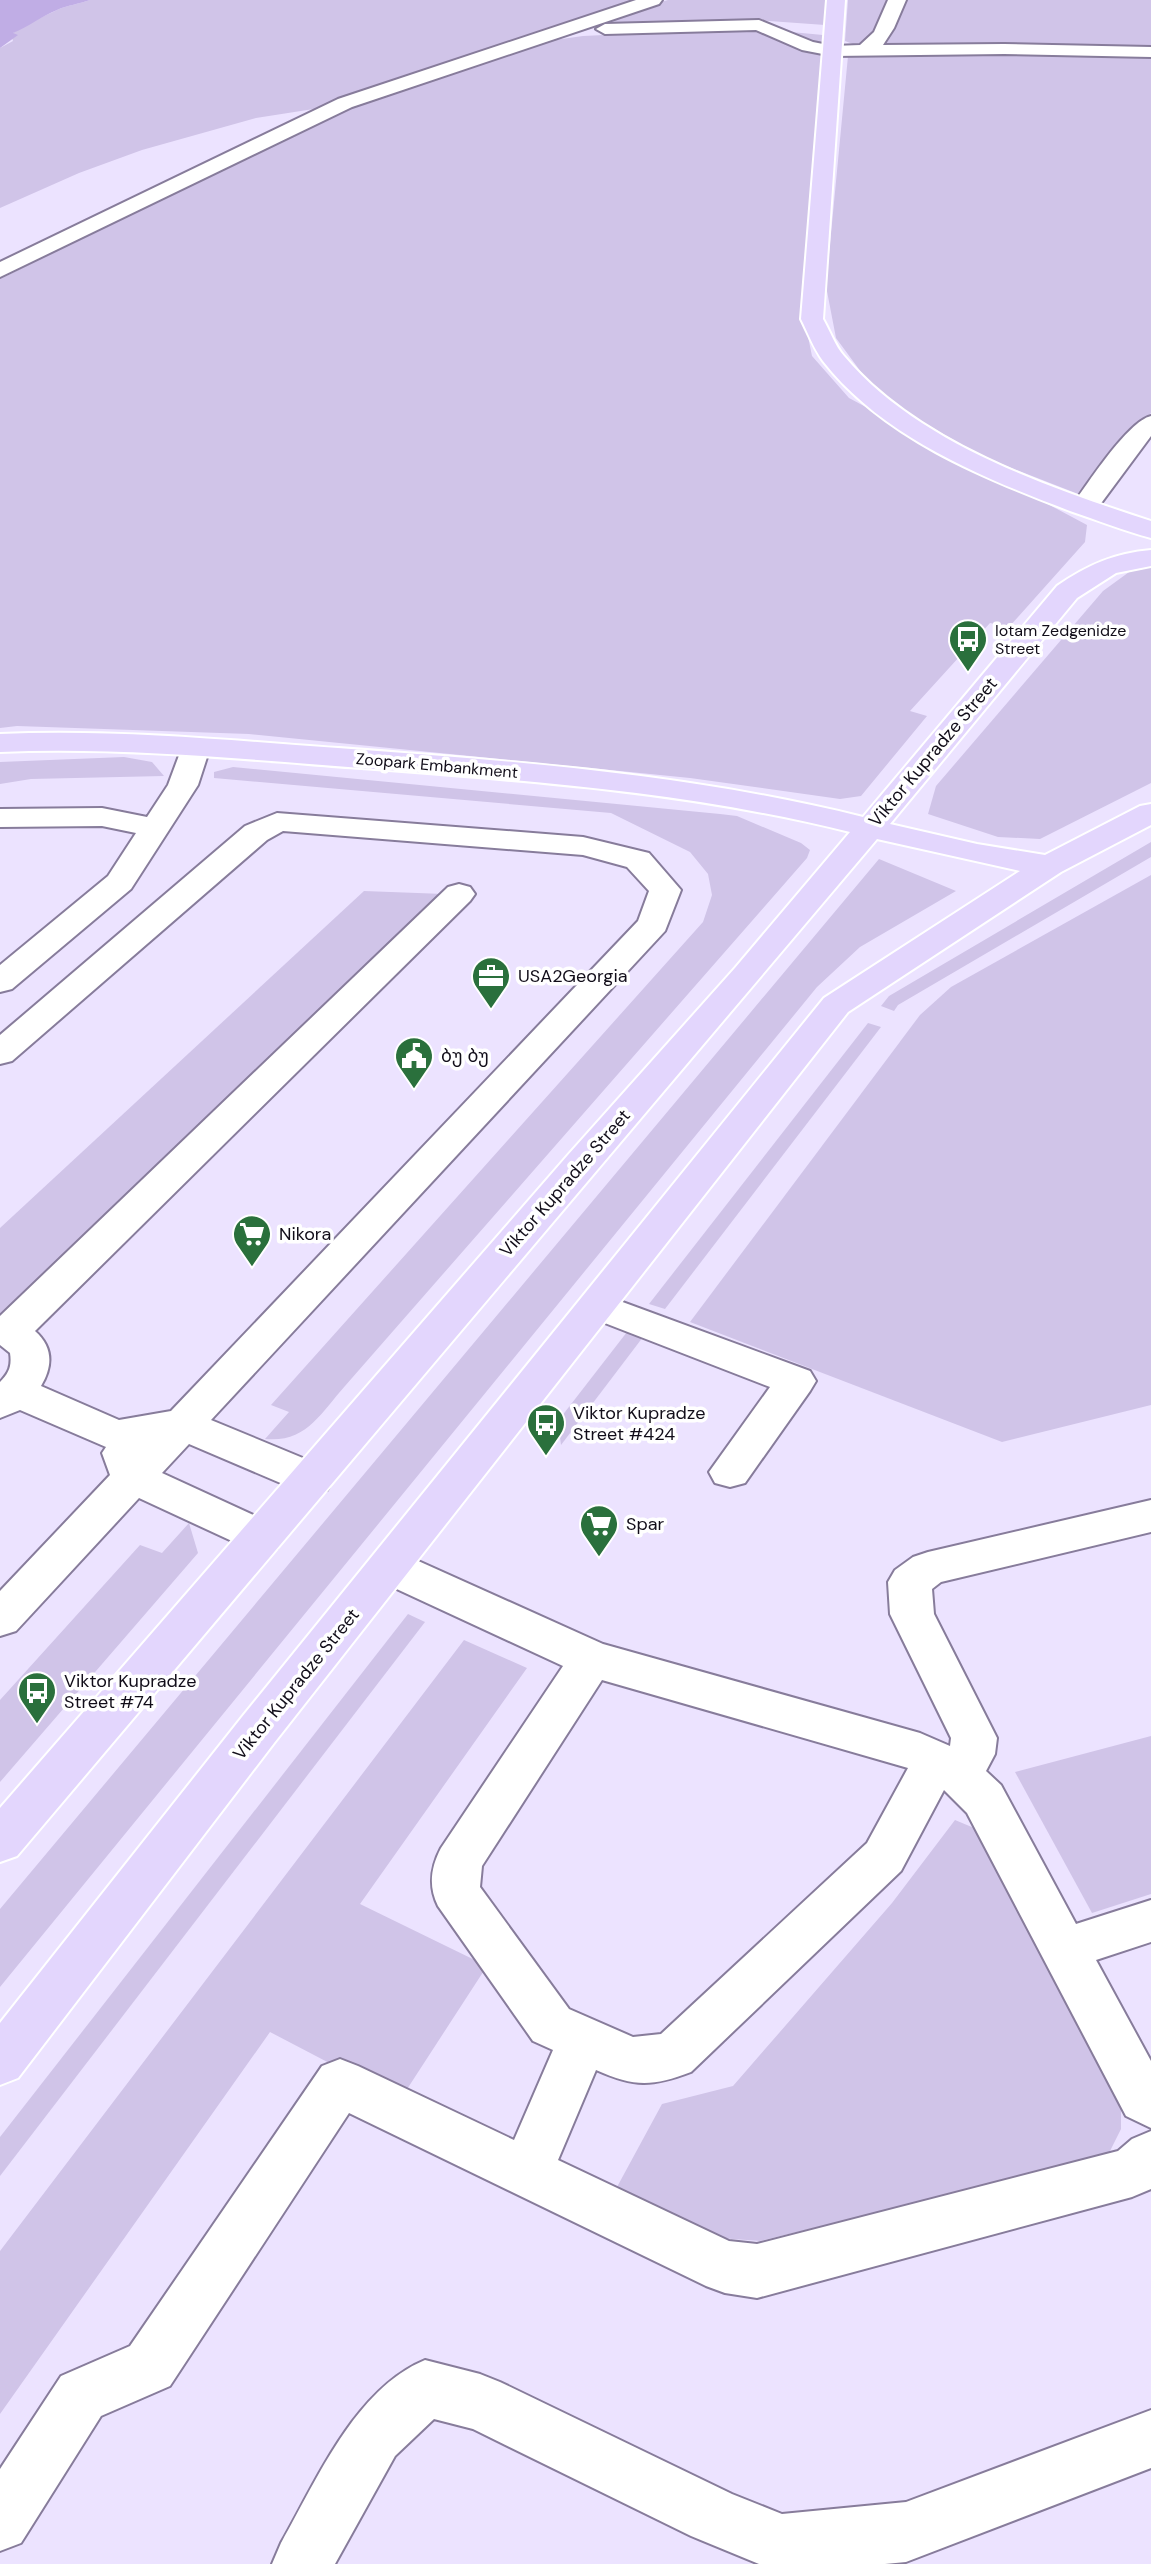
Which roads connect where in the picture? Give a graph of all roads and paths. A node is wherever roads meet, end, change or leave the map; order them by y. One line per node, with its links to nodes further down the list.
1 (653, 0): 6 (street)
2 (836, 0): 8 (main road)
3 (897, 0): 7 (street)
4 (694, 7): 5 (street)
5 (722, 24): 6 (street); 8 (street)
6 (561, 31): 10 (street)
7 (865, 50): 8 (street); 9 (street)
8 (833, 51): 12 (main road)
9 (1151, 52)
10 (0, 270)
11 (1151, 423): 12 (street)
12 (1096, 525): 13 (main road); 15 (main road)
13 (1151, 530)
14 (1151, 558): 15 (main road, Viktor Kupradze Street)
15 (1067, 592): 20 (main road, Viktor Kupradze Street)
16 (0, 743): 17 (main road, Zoopark Embankment)
17 (195, 748): 20 (main road, Zoopark Embankment); 21 (street)
18 (1151, 813): 22 (main road, Viktor Kupradze Street)
19 (0, 818): 21 (street)
20 (870, 827): 22 (main road, Zoopark Embankment); 33 (main road, Viktor Kupradze Street)
21 (154, 828): 24 (street)
22 (1050, 865): 26 (main road, Viktor Kupradze Street)
23 (459, 894): 27 (street)
24 (0, 982)
25 (0, 1053): 29 (street)
26 (598, 1306): 31 (street); 36 (main road, Viktor Kupradze Street)
27 (5, 1331): 28 (street)
28 (8, 1398): 30 (street)
29 (181, 1424): 30 (street); 32 (street); 33 (street)
30 (116, 1435): 32 (street)
31 (730, 1472)
32 (131, 1477): 35 (street); 37 (street)
33 (312, 1479): 35 (main road, Viktor Kupradze Street)
34 (1151, 1516): 39 (street)
35 (262, 1537): 40 (main road, Viktor Kupradze Street)
36 (390, 1567): 38 (street); 44 (main road, Viktor Kupradze Street)
37 (0, 1619)
38 (592, 1659): 39 (street); 43 (street)
39 (947, 1768): 42 (street); 43 (street)
40 (0, 1842)
41 (1151, 1921): 42 (street)
42 (1064, 1949): 45 (street)
43 (584, 2039): 47 (street)
44 (0, 2062)
45 (1151, 2105)
46 (1151, 2155): 47 (street)
47 (527, 2171): 49 (street)
48 (1151, 2439): 50 (street)
49 (0, 2522)
50 (786, 2554): 51 (street)
51 (302, 2564)

